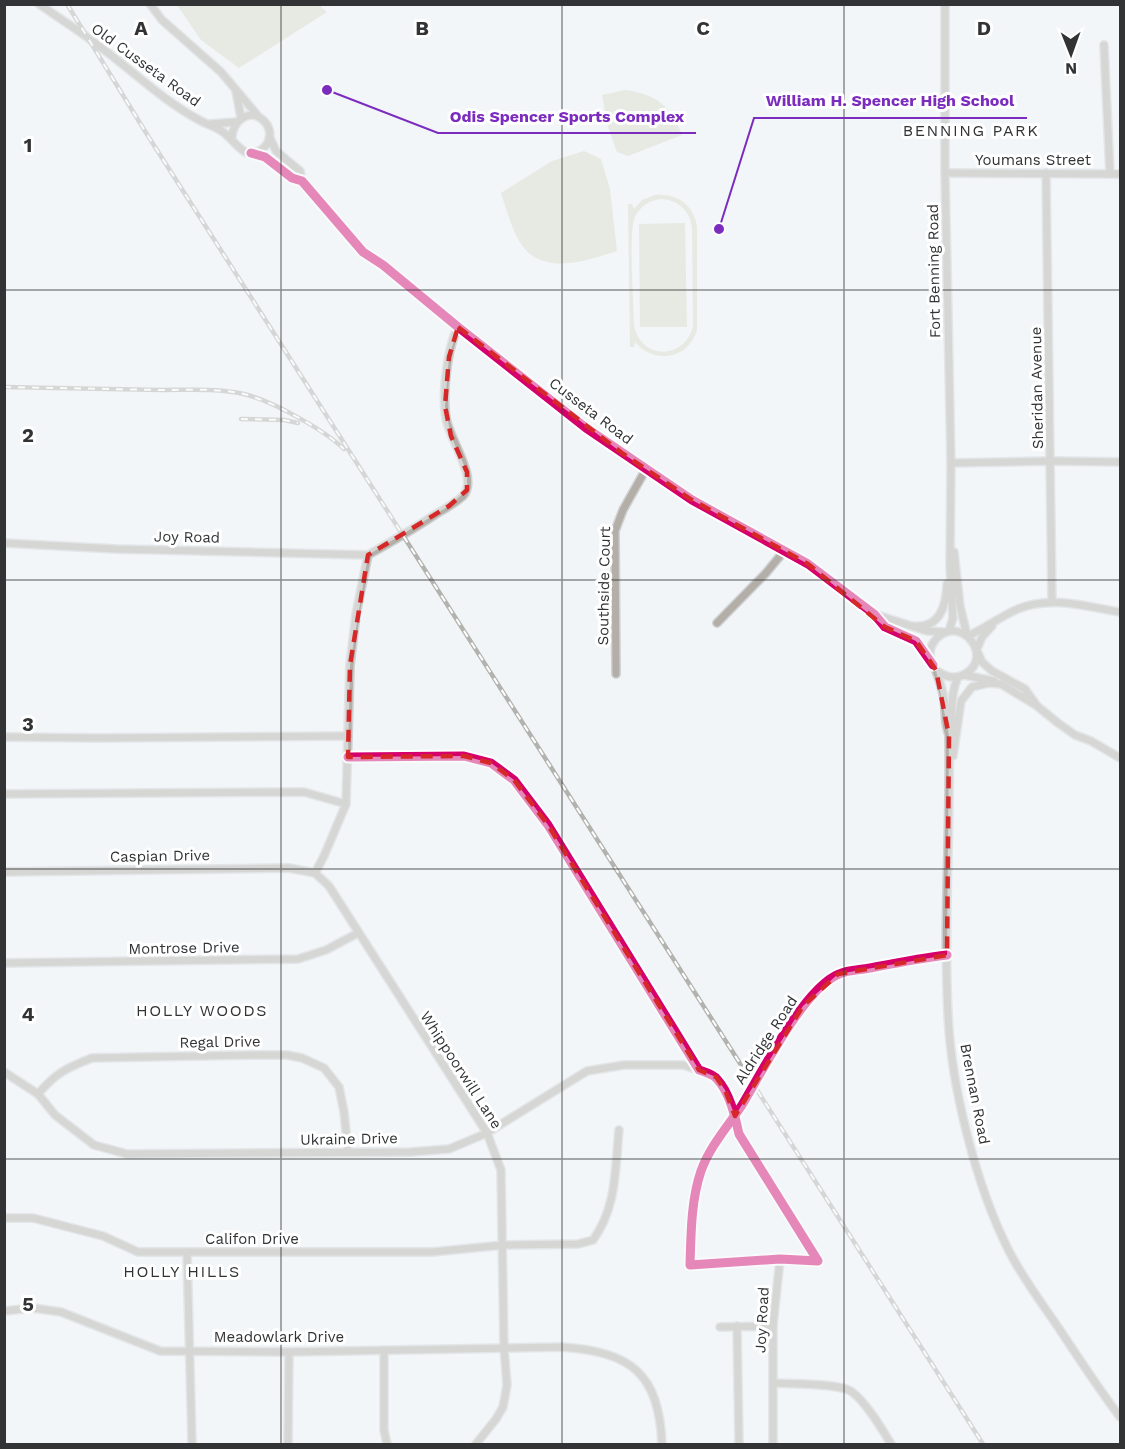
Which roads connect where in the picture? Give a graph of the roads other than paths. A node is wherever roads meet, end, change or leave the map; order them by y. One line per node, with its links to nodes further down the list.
1 (39, 4): 8 (street, Old Cusseta Road)
2 (150, 4): 5 (street, Cusseta Road)
3 (945, 4): 12 (street, Fort Benning Road)
4 (1104, 45): 14 (street)
5 (236, 91): 6 (street, Cusseta Road); 7 (street, Cusseta Road)
6 (259, 117): 7 (street); 9 (street, Cusseta Road)
7 (239, 120): 8 (street, Old Cusseta Road); 10 (street, Cusseta Road)
8 (208, 125): 10 (street, Old Cusseta Road)
9 (270, 138): 11 (street); 16 (street, Cusseta Road)
10 (232, 139): 11 (street, Cusseta Road)
11 (251, 153): 16 (street, Cusseta Road)
12 (945, 173): 13 (street, Youmans Street); 20 (street, Fort Benning Road)
13 (1046, 173): 14 (street, Youmans Street); 18 (street, Sheridan Avenue)
14 (1110, 174): 15 (street, Youmans Street)
15 (1120, 174)
16 (302, 181): 17 (street, Cusseta Road)
17 (458, 327): 21 (street, Cusseta Road); 25 (street, Joy Road)
18 (1052, 460): 19 (street); 20 (street); 27 (street, Sheridan Avenue)
19 (1120, 462)
20 (951, 463): 22 (street, Fort Benning Road)
21 (646, 469): 24 (street, Cusseta Road); 37 (street, Southside Court)
22 (951, 537): 26 (street, Fort Benning Road); 34 (street, Fort Benning Road)
23 (4, 543): 25 (street, Joy Road)
24 (785, 550): 29 (street, Cusseta Road); 31 (street)
25 (368, 555): 41 (street)
26 (950, 567): 32 (street); 33 (street, Fort Benning Road)
27 (1052, 602): 28 (street); 30 (street)
28 (1120, 612)
29 (874, 614): 32 (street, Cusseta Road); 36 (street, Cusseta Road)
30 (996, 622): 34 (street); 35 (street)
31 (717, 623)
32 (913, 626): 33 (street, Cusseta Road)
33 (947, 632): 34 (street); 36 (street)
34 (968, 636): 35 (street)
35 (977, 650): 38 (street); 40 (street)
36 (934, 667): 38 (street); 42 (street, Brennan Road)
37 (616, 674)
38 (961, 676): 39 (street); 42 (street, Brennan Road)
39 (1001, 684): 40 (street); 46 (street)
40 (1037, 706): 45 (street)
41 (348, 736): 43 (street); 44 (street)
42 (949, 736): 46 (street, Brennan Road)
43 (4, 737)
44 (348, 757): 48 (street); 54 (street)
45 (1120, 758)
46 (950, 776): 52 (street, Brennan Road)
47 (4, 794): 48 (street)
48 (346, 804): 50 (street)
49 (4, 872): 50 (street, Caspian Drive)
50 (315, 873): 51 (street, Whippoorwill Lane)
51 (358, 933): 53 (street, Montrose Drive); 59 (street, Whippoorwill Lane)
52 (946, 954): 57 (street, Aldridge Road); 74 (street, Brennan Road)
53 (4, 963)
54 (699, 1070): 57 (street); 59 (street, Ukraine Drive)
55 (4, 1072): 56 (street, Ukraine Drive)
56 (38, 1094): 60 (street, Ukraine Drive); 60 (street, Regal Drive)
57 (735, 1116): 64 (street); 64 (street, Aldridge Road)
58 (619, 1130): 62 (street, Califon Drive)
59 (487, 1133): 60 (street, Ukraine Drive); 62 (street, Whippoorwill Lane)
60 (348, 1151)
61 (4, 1218): 63 (street, Califon Drive)
62 (504, 1245): 63 (street, Califon Drive); 69 (street, Whippoorwill Lane)
63 (188, 1253): 71 (street)
64 (780, 1259): 67 (street, Joy Road)
65 (4, 1311): 71 (street, Meadowlark Drive)
66 (737, 1326): 67 (street); 68 (street); 80 (street)
67 (773, 1326): 73 (street, Joy Road)
68 (720, 1327)
69 (504, 1348): 70 (street, Meadowlark Drive); 78 (street, Whippoorwill Lane); 79 (street, Meadowlark Drive)
70 (384, 1350): 72 (street, Meadowlark Drive); 77 (street)
71 (190, 1351): 72 (street, Meadowlark Drive); 75 (street)
72 (289, 1352): 76 (street)
73 (774, 1383): 81 (street, Joy Road); 82 (street)
74 (1120, 1417)
75 (192, 1444)
76 (288, 1444)
77 (387, 1444)
78 (476, 1444)
79 (662, 1444)
80 (739, 1444)
81 (773, 1444)
82 (891, 1444)

